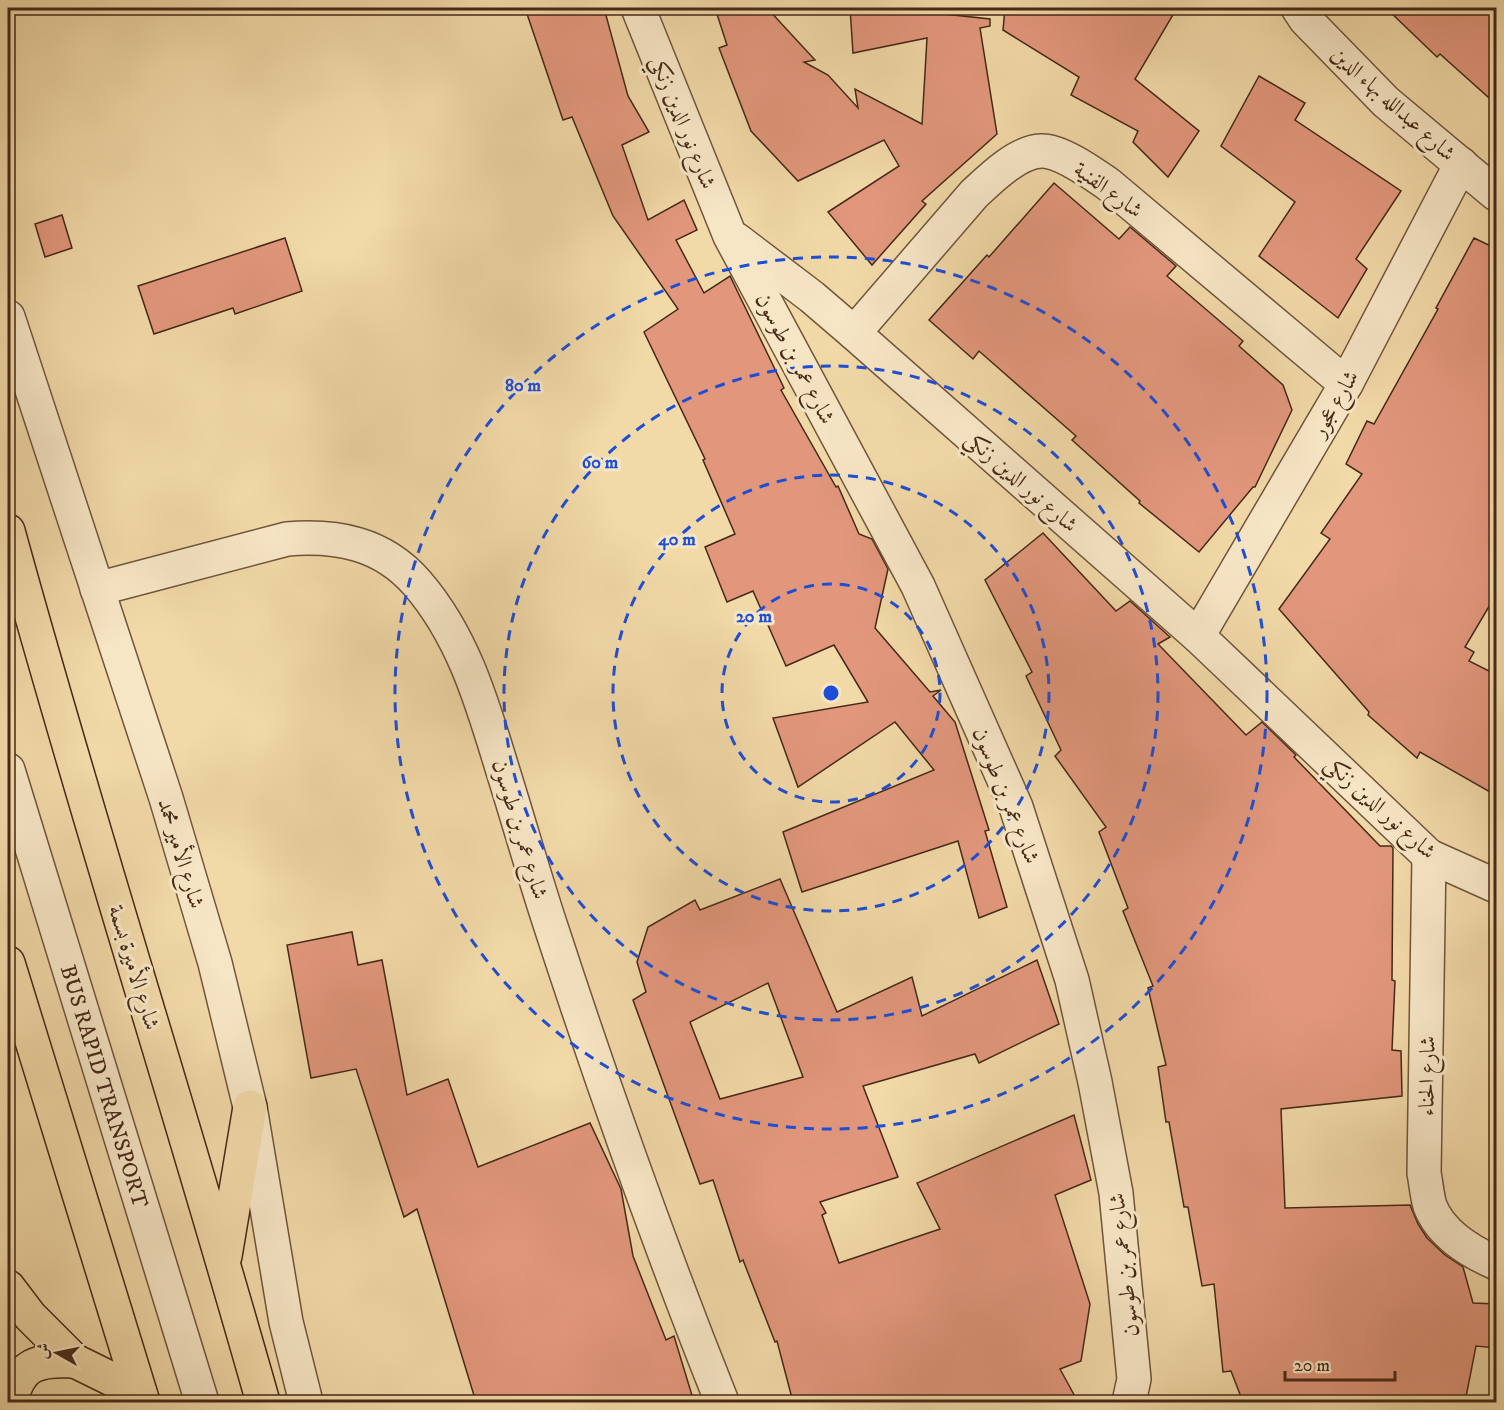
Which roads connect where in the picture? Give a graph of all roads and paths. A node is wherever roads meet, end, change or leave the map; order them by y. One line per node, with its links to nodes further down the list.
1 (638, 8): 5 (street, شارع نور الدين زنكي)
2 (1298, 8): 3 (street, شارع عبدالله بهاء الدين)
3 (1461, 164): 4 (street, شارع عبدالله بهاء الدين); 8 (street, شارع عجور)
4 (1497, 194)
5 (730, 236): 7 (street, شارع نور الدين زنكي); 21 (street, شارع عمر بن طوسون)
6 (8, 317): 10 (street, شارع الأمير محمد)
7 (854, 333): 8 (street, شارع الفنية); 11 (street, شارع نور الدين زنكي)
8 (1346, 384): 11 (street, شارع عجور)
9 (8, 531): 18 (main road, شارع الأميرة بسمة)
10 (97, 589): 16 (street, شارع الأمير محمد); 27 (street, شارع عمر بن طوسون)
11 (1198, 636): 13 (street, شارع نور الدين زنكي)
12 (8, 770): 24 (street, BUS RAPID TRANSPORT)
13 (1429, 856): 14 (street, شارع نور الدين زنكي); 17 (street, شارع الحناء)
14 (1497, 886)
15 (8, 963): 22 (main road)
16 (250, 1107): 18 (main road); 26 (street, شارع الأمير محمد)
17 (1497, 1263)
18 (224, 1264): 25 (main road, شارع الأميرة بسمة)
19 (8, 1287): 20 (main road)
20 (75, 1361): 22 (main road); 23 (main road)
21 (1138, 1395)
22 (141, 1398)
23 (11, 1402)
24 (202, 1402)
25 (263, 1402)
26 (306, 1402)
27 (722, 1402)

